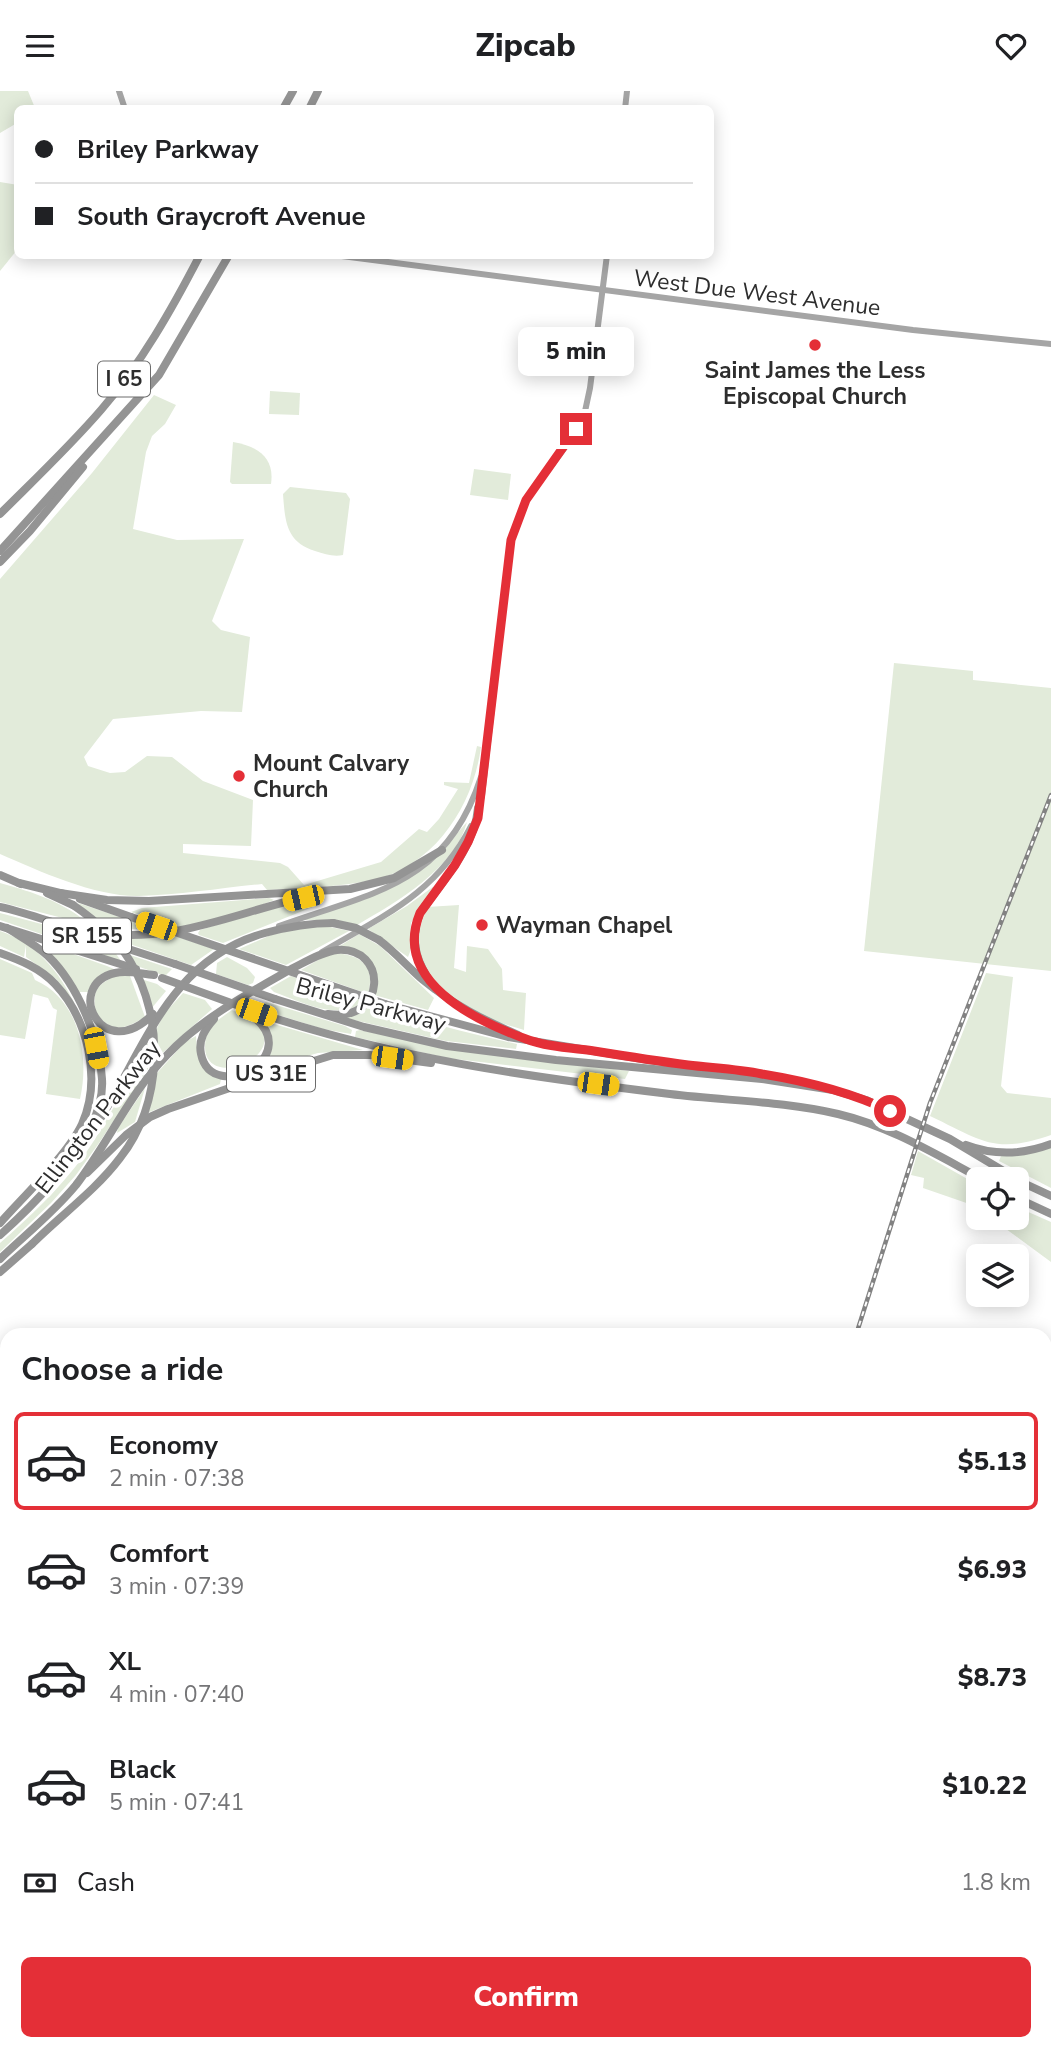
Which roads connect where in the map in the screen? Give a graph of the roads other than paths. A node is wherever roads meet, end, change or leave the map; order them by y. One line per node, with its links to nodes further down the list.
1 (198, 259): 8 (highway, I 65)
2 (227, 259): 7 (highway, I 65)
3 (364, 259): 5 (main road, West Due West Avenue)
4 (607, 259): 5 (main road)
5 (603, 291): 6 (main road, West Due West Avenue); 11 (main road)
6 (1051, 344)
7 (131, 408): 9 (highway, I 65); 10 (highway)
8 (0, 512)
9 (0, 551)
10 (0, 562)
11 (485, 762): 12 (main road); 13 (main road)
12 (478, 808): 22 (main road); 25 (highway)
13 (442, 850): 16 (highway); 20 (main road)
14 (0, 875): 15 (highway)
15 (19, 883): 17 (highway); 45 (highway, bridge)
16 (338, 889): 17 (highway); 18 (highway)
17 (60, 893): 29 (highway, bridge)
18 (0, 907): 27 (highway, Briley Parkway / SR 155, bridge)
19 (4, 927): 23 (highway, SR 155); 33 (highway)
20 (244, 939): 24 (highway, Ellington Parkway); 25 (highway, Ellington Parkway, bridge)
21 (0, 953): 42 (highway)
22 (305, 962): 26 (highway, Ellington Parkway); 27 (highway, Ellington Parkway)
23 (158, 977): 24 (highway); 26 (highway, SR 155, bridge)
24 (181, 984): 33 (highway, Ellington Parkway)
25 (435, 989): 29 (highway)
26 (227, 1006): 28 (highway, bridge); 28 (highway); 37 (highway, Ellington Parkway)
27 (308, 1010): 31 (highway, Briley Parkway / SR 155)
28 (252, 1013): 30 (highway, Briley Parkway)
29 (527, 1039): 31 (highway)
30 (496, 1072): 36 (highway, Briley Parkway / US 31E); 37 (highway, US 31E)
31 (730, 1073): 32 (highway)
32 (950, 1139): 34 (highway); 35 (highway)
33 (83, 1143): 43 (highway, Ellington Parkway)
34 (1051, 1144)
35 (997, 1167)
36 (966, 1170)
37 (75, 1185): 44 (highway, Ellington Parkway / US 31E)
38 (1029, 1185): 39 (highway)
39 (1051, 1196)
40 (1029, 1204): 41 (highway)
41 (1051, 1214)
42 (0, 1223)
43 (0, 1235)
44 (0, 1259)
45 (0, 1272)

